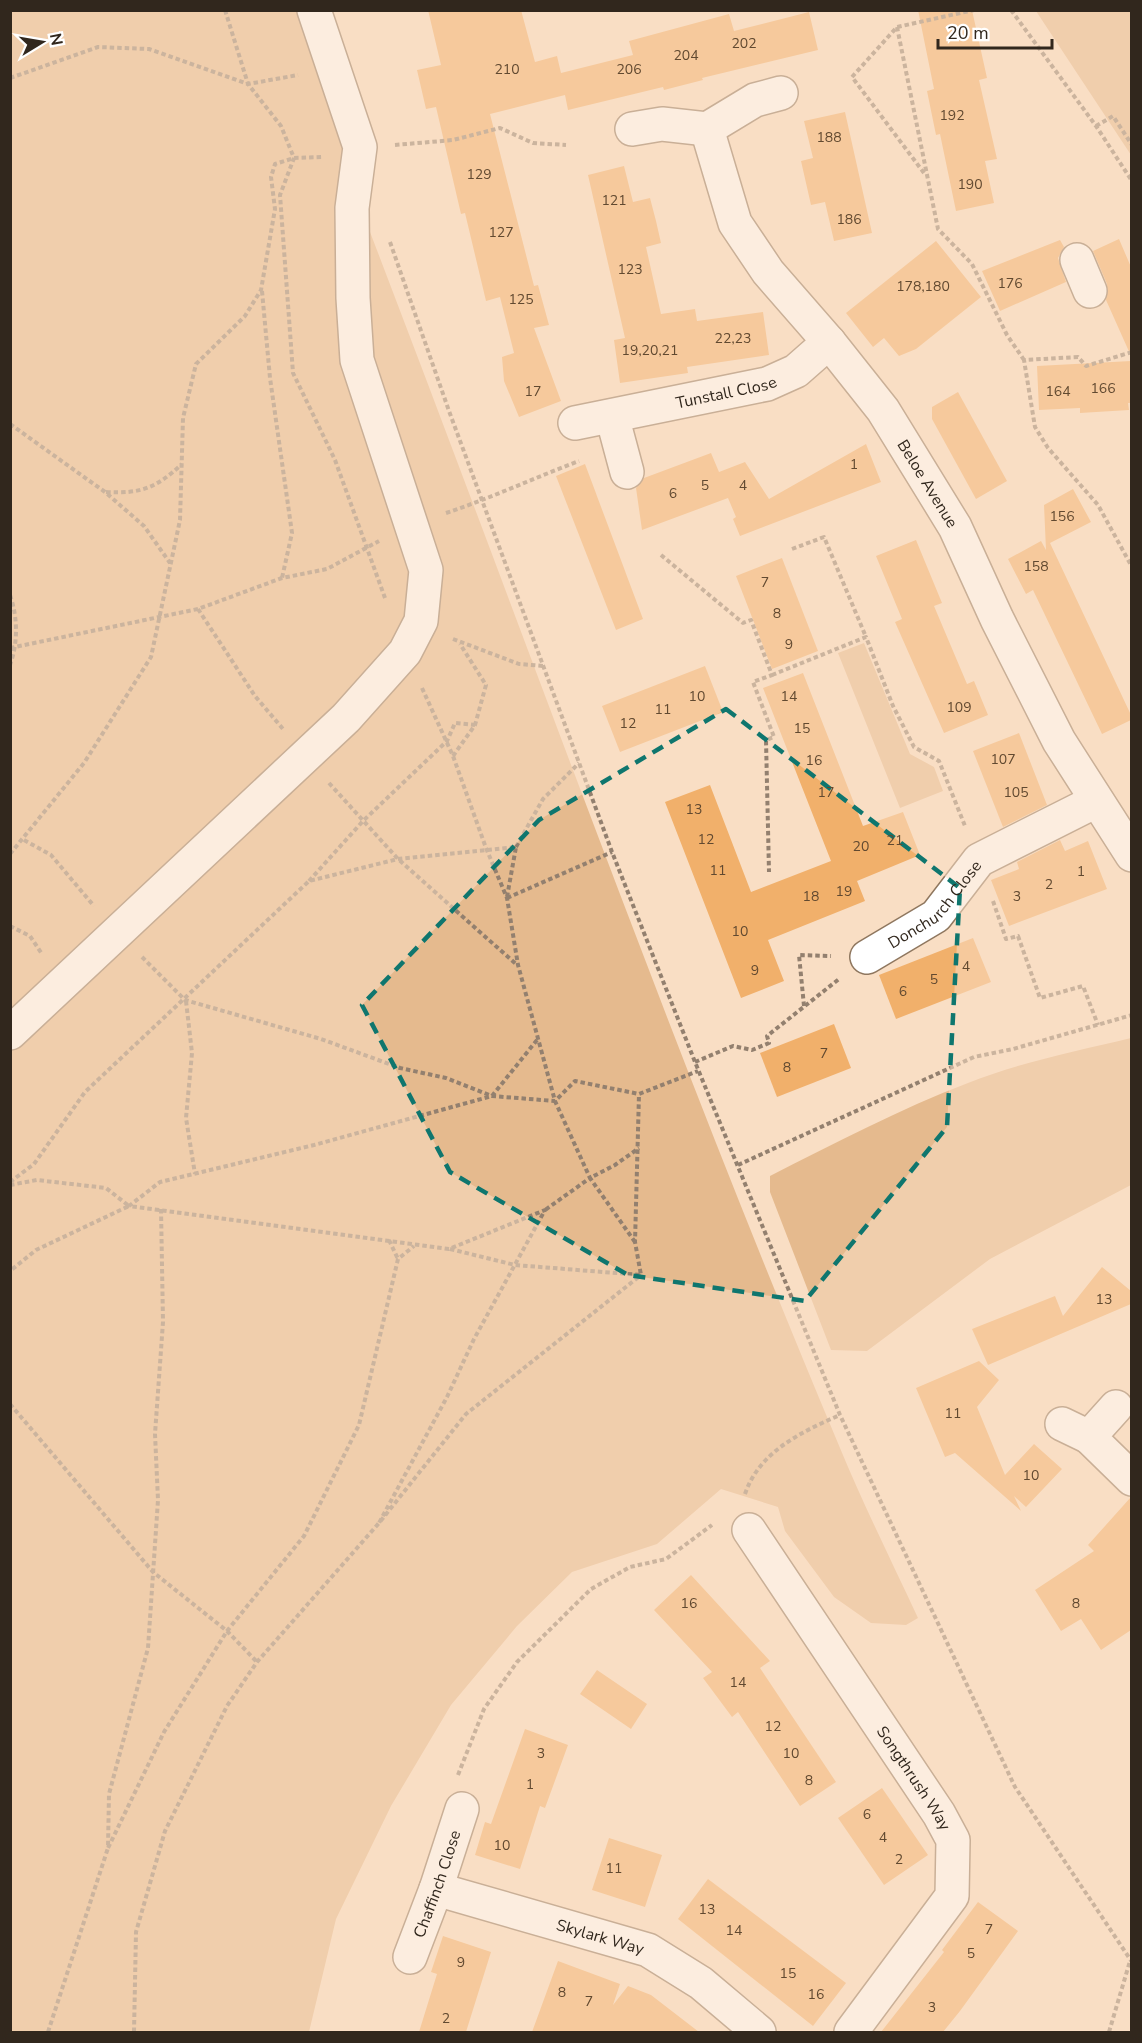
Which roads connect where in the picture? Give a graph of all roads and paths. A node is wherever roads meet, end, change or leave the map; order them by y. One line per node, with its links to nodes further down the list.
1 (314, 10): 13 (street)
2 (974, 10): 4 (path)
3 (1011, 10): 8 (path)
4 (897, 27): 14 (path); 14 (path)
5 (10, 78): 6 (path)
6 (292, 78)
7 (781, 93): 10 (street)
8 (1096, 126): 12 (path); 15 (path)
9 (632, 129): 10 (street)
10 (706, 129): 20 (street, Beloe Avenue)
11 (566, 145): 13 (path)
12 (1131, 145)
13 (360, 147): 18 (path); 31 (street)
14 (925, 175): 22 (path)
15 (1131, 181)
16 (387, 232): 30 (path)
17 (1077, 260): 19 (street)
18 (261, 290): 26 (path); 36 (path)
19 (1090, 291)
20 (829, 342): 23 (street, Tunstall Close); 52 (street, Beloe Avenue)
21 (1131, 352): 22 (path)
22 (1024, 360): 35 (path)
23 (612, 416): 24 (street, Tunstall Close); 27 (street)
24 (575, 423)
25 (10, 424): 29 (path)
26 (182, 463): 29 (path); 34 (path)
27 (627, 472)
28 (508, 488): 30 (path)
29 (105, 492): 34 (path)
30 (482, 501): 31 (path); 46 (path)
31 (412, 521): 36 (path); 40 (street)
32 (792, 549): 41 (path)
33 (661, 555): 47 (path)
34 (170, 563): 39 (path)
35 (1131, 567)
36 (282, 578): 38 (path)
37 (10, 595): 43 (path)
38 (198, 609): 39 (path); 49 (path)
39 (160, 618): 43 (path); 54 (path)
40 (421, 621): 42 (path); 49 (street)
41 (866, 637): 47 (path); 60 (path)
42 (460, 643): 46 (path); 48 (path)
43 (17, 646): 44 (path); 45 (path)
44 (10, 648)
45 (10, 665)
46 (543, 666): 51 (path)
47 (772, 675): 61 (path)
48 (475, 725): 50 (path); 53 (path)
49 (305, 756): 53 (path); 63 (street)
50 (453, 756)
51 (579, 763): 55 (path); 56 (path)
52 (1096, 801): 58 (street, Beloe Avenue); 60 (street, Donchurch Close)
53 (363, 820): 59 (path); 62 (path)
54 (24, 840): 57 (path); 63 (path)
55 (516, 847): 56 (path); 59 (path)
56 (612, 852): 73 (path)
57 (10, 854)
58 (1131, 855)
59 (398, 859): 62 (path); 66 (path)
60 (979, 860): 65 (street, Donchurch Close); 70 (path)
61 (769, 872)
62 (309, 881): 67 (path)
63 (117, 932): 67 (path); 71 (street)
64 (799, 955): 68 (path)
65 (867, 957): 68 (path)
66 (518, 965)
67 (185, 1000): 76 (path); 79 (path); 80 (path)
68 (804, 1006): 73 (path)
69 (1131, 1015): 70 (path)
70 (1098, 1025): 78 (path)
71 (10, 1033)
72 (537, 1041): 76 (path)
73 (694, 1062): 74 (path)
74 (698, 1071): 75 (path); 78 (path)
75 (639, 1094): 76 (path); 77 (path)
76 (492, 1096): 79 (path)
77 (640, 1147): 84 (path); 84 (path)
78 (738, 1165): 93 (path)
79 (195, 1174): 81 (path)
80 (10, 1184): 81 (path)
81 (129, 1206): 82 (path); 89 (path)
82 (161, 1209): 83 (path); 98 (path)
83 (388, 1239): 85 (path); 87 (path)
84 (635, 1242): 90 (path)
85 (415, 1246): 86 (path); 87 (path)
86 (449, 1249): 88 (path); 88 (path)
87 (398, 1259): 99 (path)
88 (515, 1265): 90 (path); 96 (path)
89 (10, 1270)
90 (641, 1275): 96 (path)
91 (10, 1404): 98 (path)
92 (1116, 1407): 94 (street)
93 (840, 1415): 95 (path); 105 (path)
94 (1131, 1479)
95 (745, 1517): 109 (street, Songthrush Way)
96 (379, 1523): 100 (path)
97 (713, 1524): 101 (path)
98 (153, 1572): 99 (path); 102 (path)
99 (227, 1631): 100 (path); 102 (path)
100 (257, 1662): 108 (path)
101 (462, 1809): 103 (street, Chaffinch Close)
102 (108, 1848): 107 (path)
103 (436, 1889): 104 (street, Chaffinch Close); 106 (street, Skylark Way)
104 (410, 1957)
105 (1131, 1961): 110 (path)
106 (747, 2029)
107 (48, 2032)
108 (134, 2032)
109 (851, 2032)
110 (1109, 2032)

